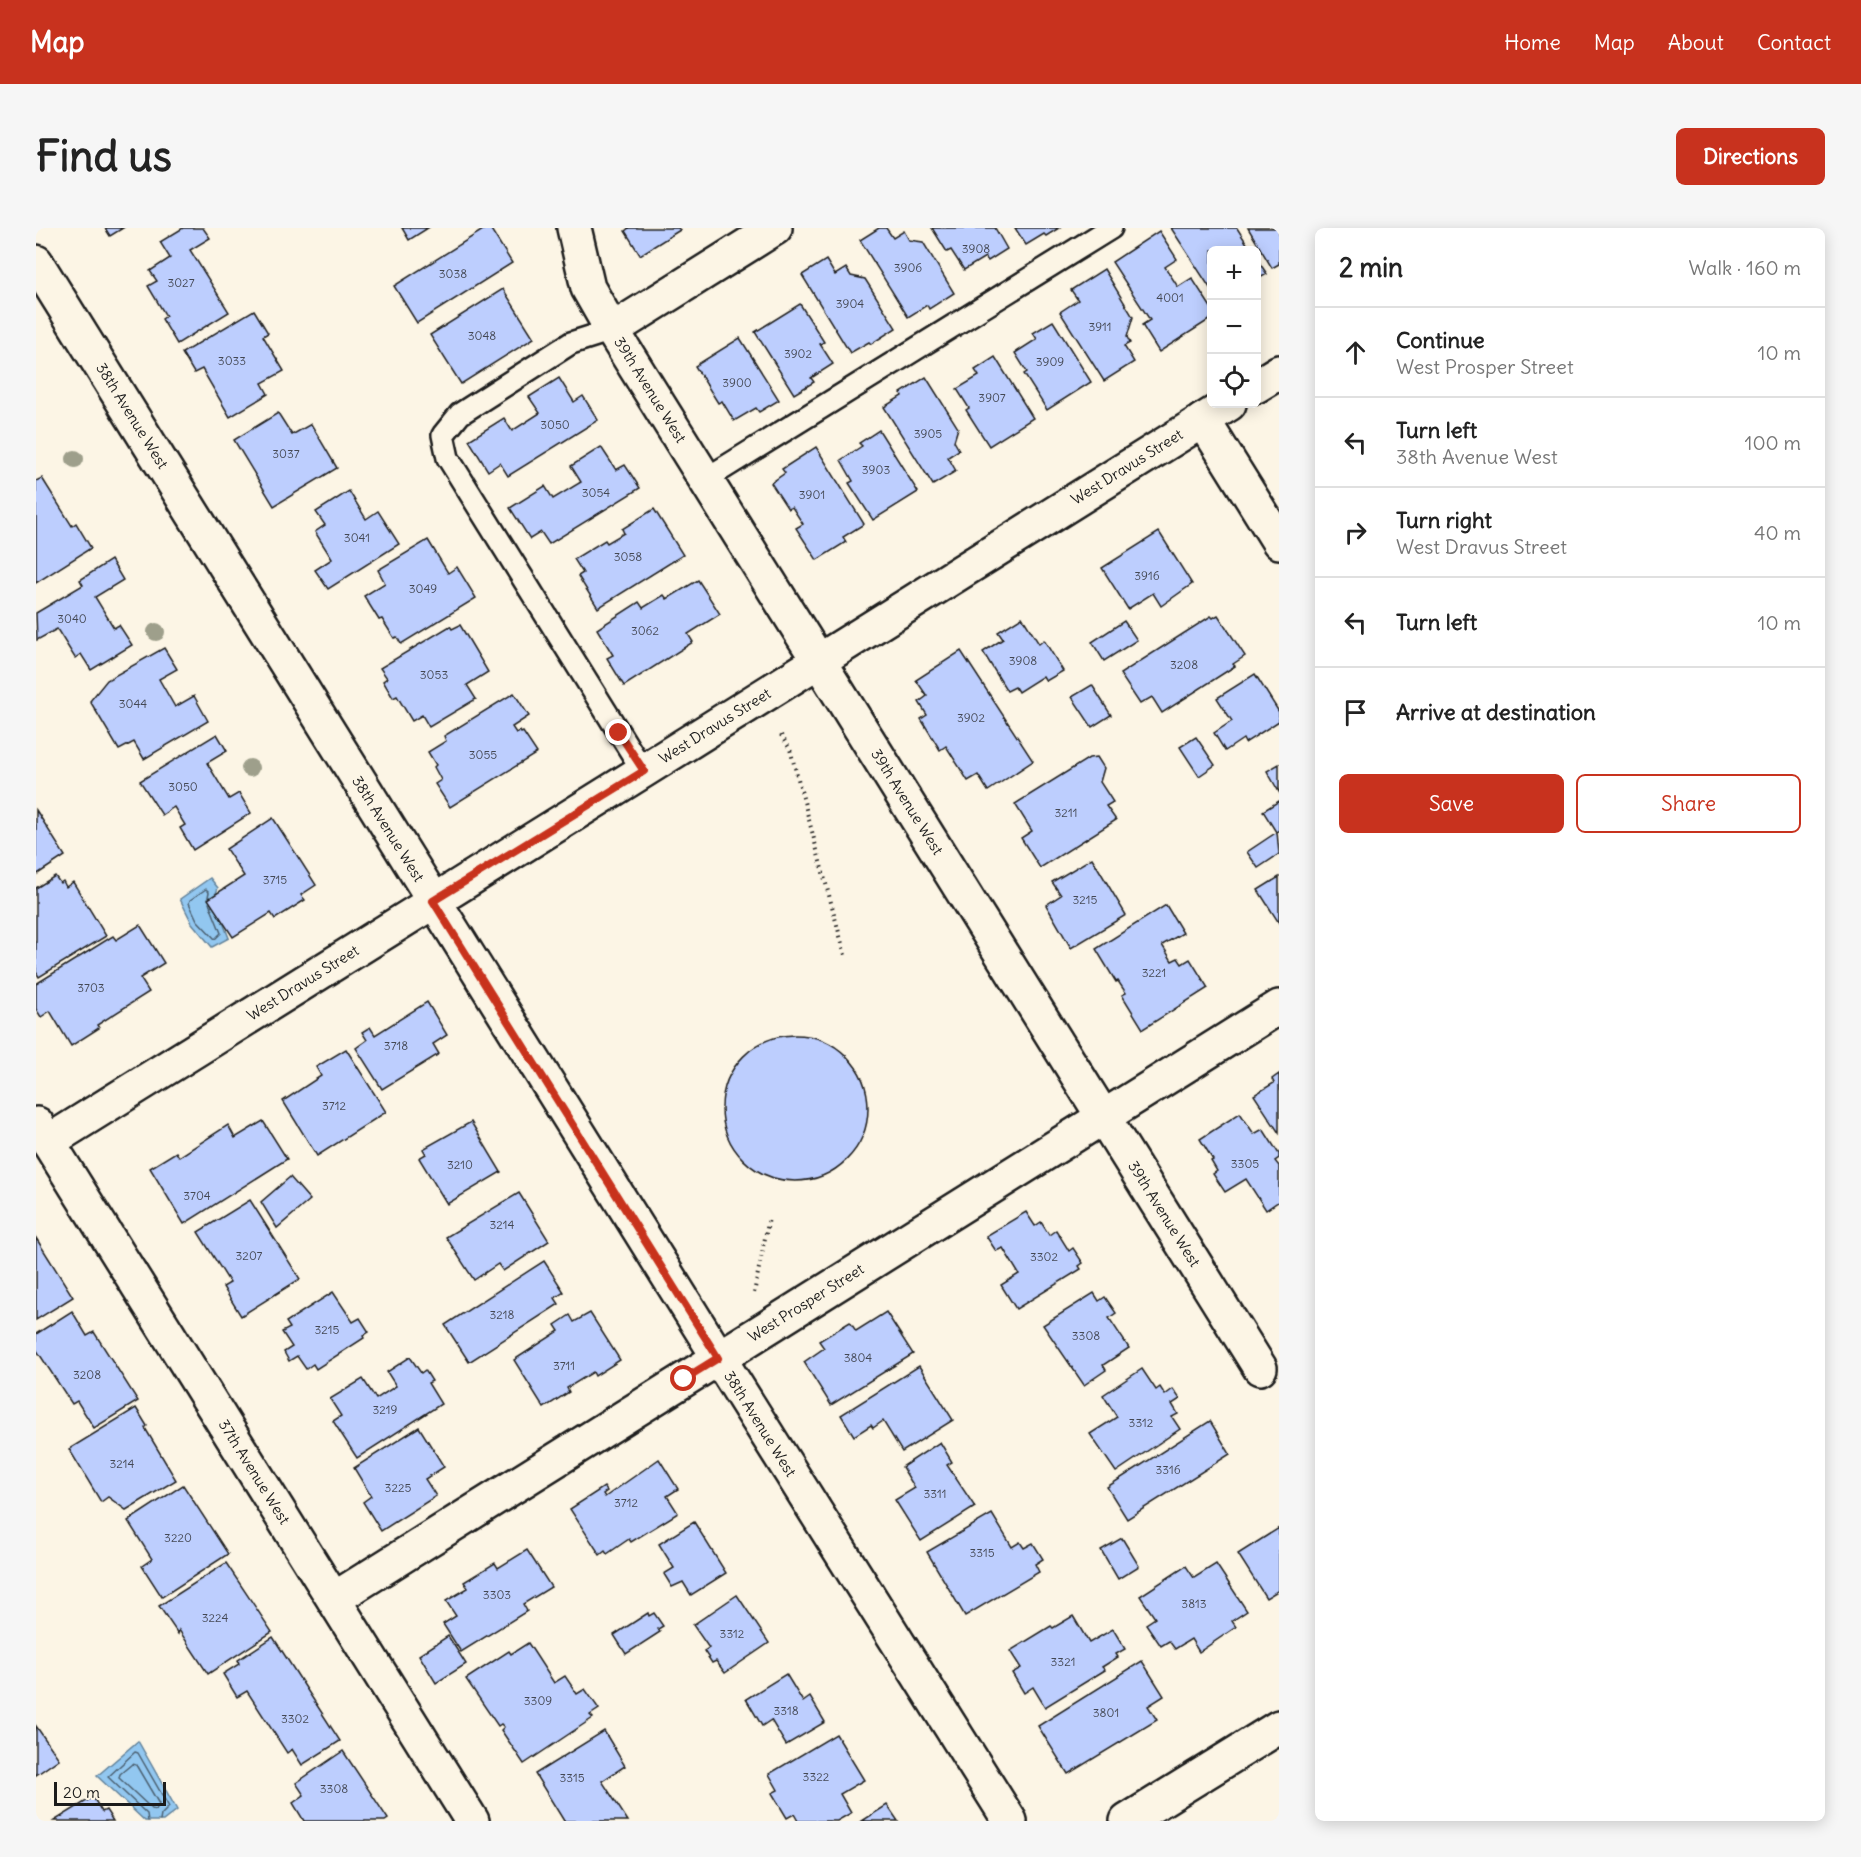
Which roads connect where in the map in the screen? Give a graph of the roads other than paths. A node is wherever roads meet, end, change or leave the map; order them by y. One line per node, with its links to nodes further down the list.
1 (574, 228): 5 (street, 39th Avenue West)
2 (776, 228): 5 (street)
3 (1111, 228): 9 (lane)
4 (36, 262): 13 (street, 38th Avenue West)
5 (612, 330): 9 (street, 39th Avenue West); 12 (lane)
6 (1279, 372): 7 (street)
7 (1261, 383)
8 (1216, 412): 10 (street); 11 (street, West Dravus Street)
9 (706, 479): 11 (street, 39th Avenue West)
10 (1279, 542)
11 (819, 661): 12 (street, West Dravus Street); 15 (street, 39th Avenue West)
12 (644, 771): 13 (street, West Dravus Street)
13 (433, 901): 16 (street, West Dravus Street); 17 (street, 38th Avenue West)
14 (1279, 1007): 15 (street, West Prosper Street)
15 (1104, 1117): 17 (street, West Prosper Street); 18 (street, 39th Avenue West)
16 (42, 1132): 19 (street, 37th Avenue West)
17 (718, 1358): 19 (street, West Prosper Street); 22 (street, 38th Avenue West)
18 (1260, 1368)
19 (334, 1599): 21 (street, 37th Avenue West)
20 (1279, 1727): 23 (street)
21 (472, 1821)
22 (1010, 1821)
23 (1127, 1821)

